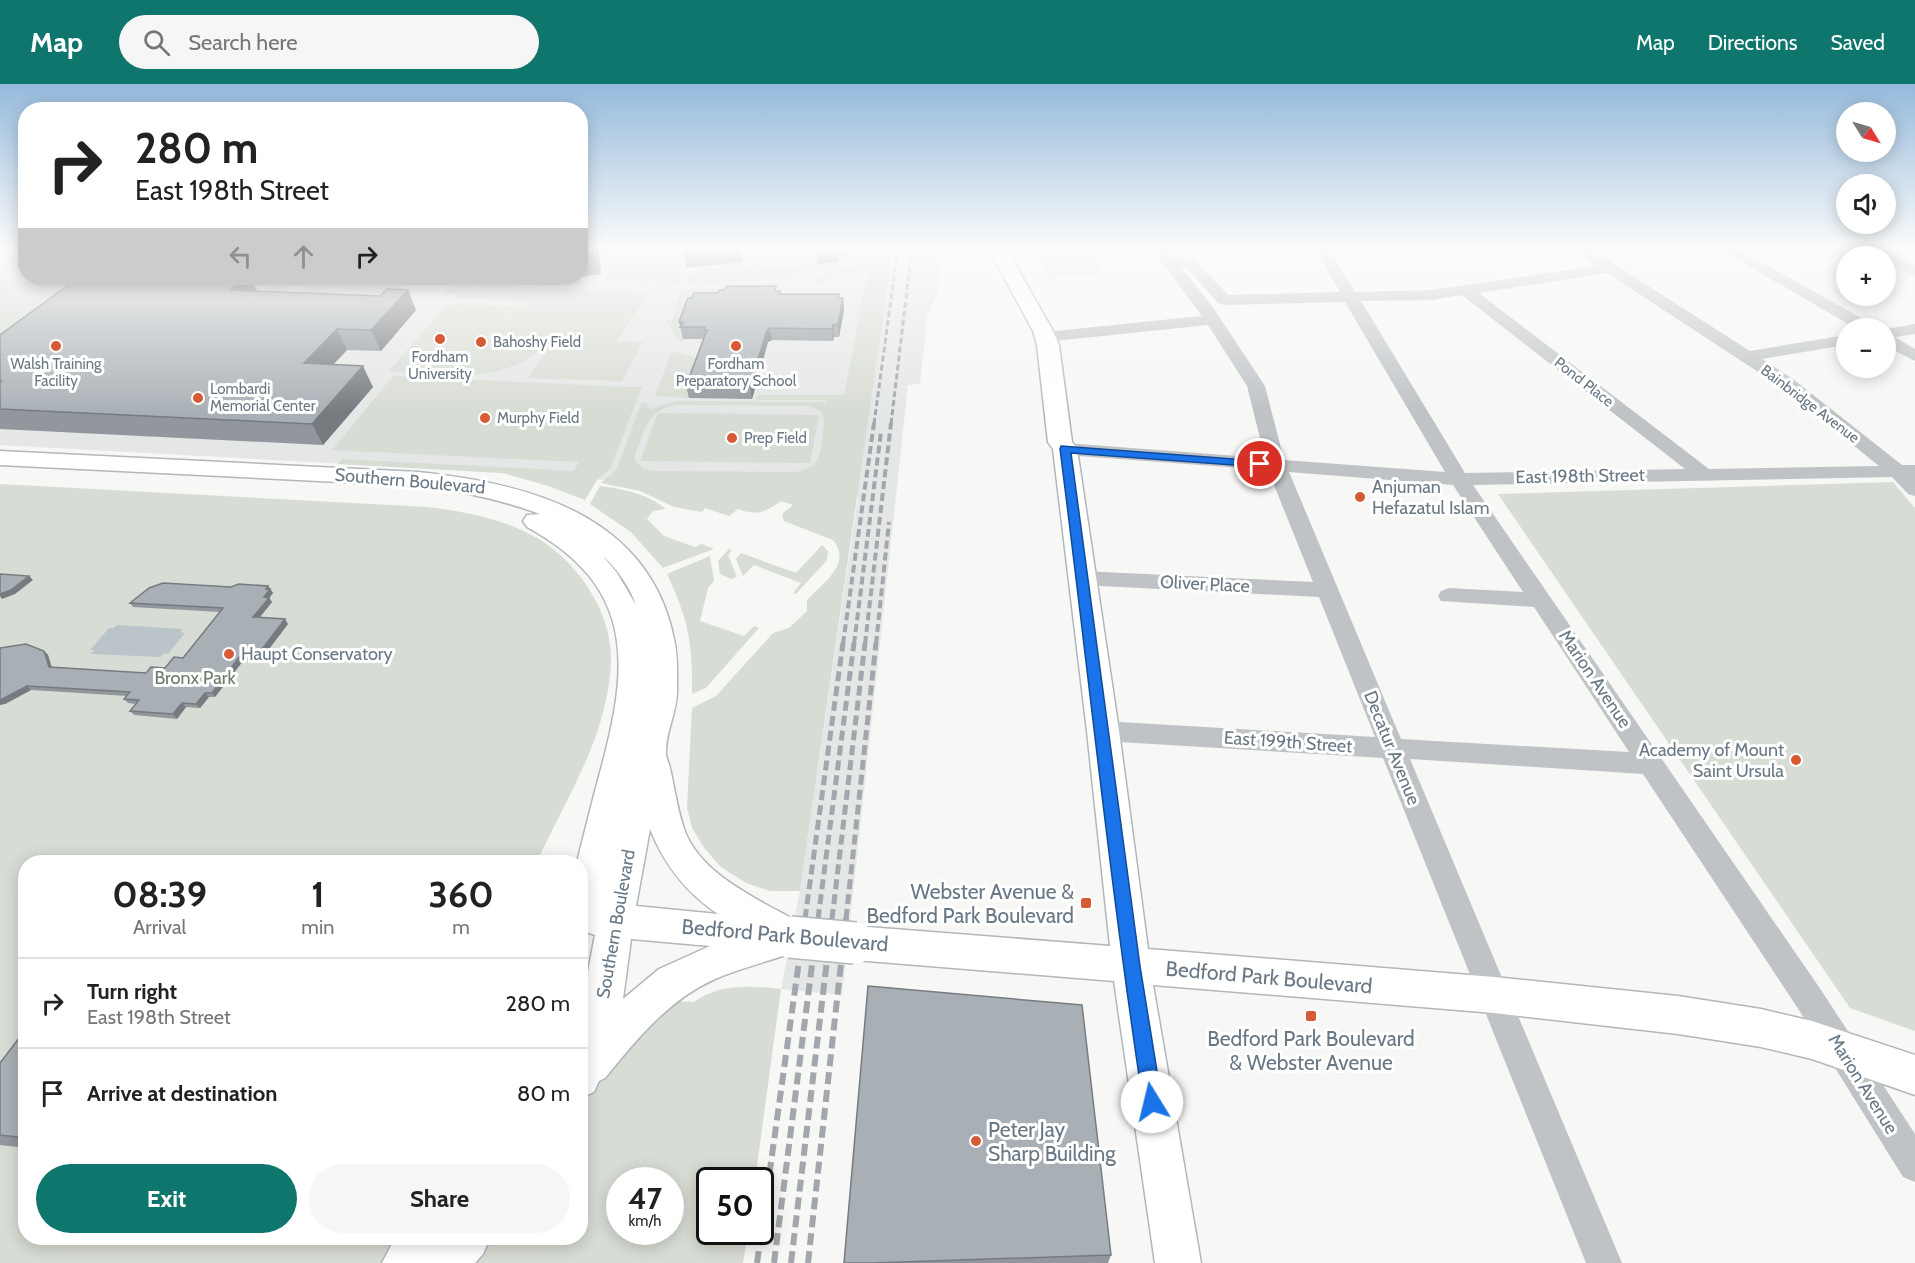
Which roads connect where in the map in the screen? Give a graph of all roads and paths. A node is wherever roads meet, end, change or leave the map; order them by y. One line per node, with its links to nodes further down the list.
1 (1032, 303): 12 (main road)
2 (1036, 303): 12 (main road)
3 (1199, 303): 9 (street, Decatur Avenue)
4 (1353, 303): 23 (street, Marion Avenue)
5 (1483, 303): 22 (street, Pond Place)
6 (1664, 303): 16 (street, Bainbridge Avenue)
7 (1822, 303): 8 (street)
8 (1848, 318)
9 (1212, 320): 12 (street); 19 (street, Decatur Avenue)
10 (1915, 329): 11 (street)
11 (1896, 332)
12 (1052, 336): 17 (main road)
13 (1836, 342): 16 (street)
14 (1896, 345): 15 (street)
15 (1915, 356)
16 (1746, 357): 20 (street, Bainbridge Avenue)
17 (1065, 449): 19 (street, East 198th Street); 25 (main road)
18 (0, 458): 31 (main road, Southern Boulevard)
19 (1276, 465): 23 (street, East 198th Street); 26 (street, Decatur Avenue)
20 (1905, 470): 22 (street, East 198th Street); 24 (street, Bainbridge Avenue)
21 (0, 472): 33 (main road, Southern Boulevard)
22 (1702, 473): 23 (street, East 198th Street)
23 (1459, 479): 28 (street, Marion Avenue)
24 (1915, 490)
25 (1082, 578): 26 (street, Oliver Place); 29 (main road)
26 (1329, 590): 30 (street, Decatur Avenue)
27 (1449, 596): 28 (street)
28 (1542, 600): 32 (street, Marion Avenue)
29 (1103, 731): 30 (street, East 199th Street); 35 (main road)
30 (1392, 749): 32 (street, East 199th Street); 36 (street, Decatur Avenue)
31 (650, 750): 33 (main road, Southern Boulevard); 34 (main road)
32 (1652, 764): 37 (street, Marion Avenue)
33 (592, 916): 34 (main road, Bedford Park Boulevard); 38 (main road, Southern Boulevard)
34 (790, 937): 35 (main road, Bedford Park Boulevard, bridge); 39 (main road)
35 (1131, 966): 36 (main road, Bedford Park Boulevard); 46 (main road)
36 (1494, 995): 37 (main road, Bedford Park Boulevard); 47 (street, Decatur Avenue)
37 (1842, 1049): 40 (main road, Bedford Park Boulevard); 41 (street, Marion Avenue)
38 (588, 1052)
39 (588, 1068)
40 (1915, 1075)
41 (1915, 1165)
42 (417, 1245): 44 (main road)
43 (461, 1245): 45 (main road)
44 (405, 1263)
45 (446, 1263)
46 (1178, 1263)
47 (1604, 1263)

